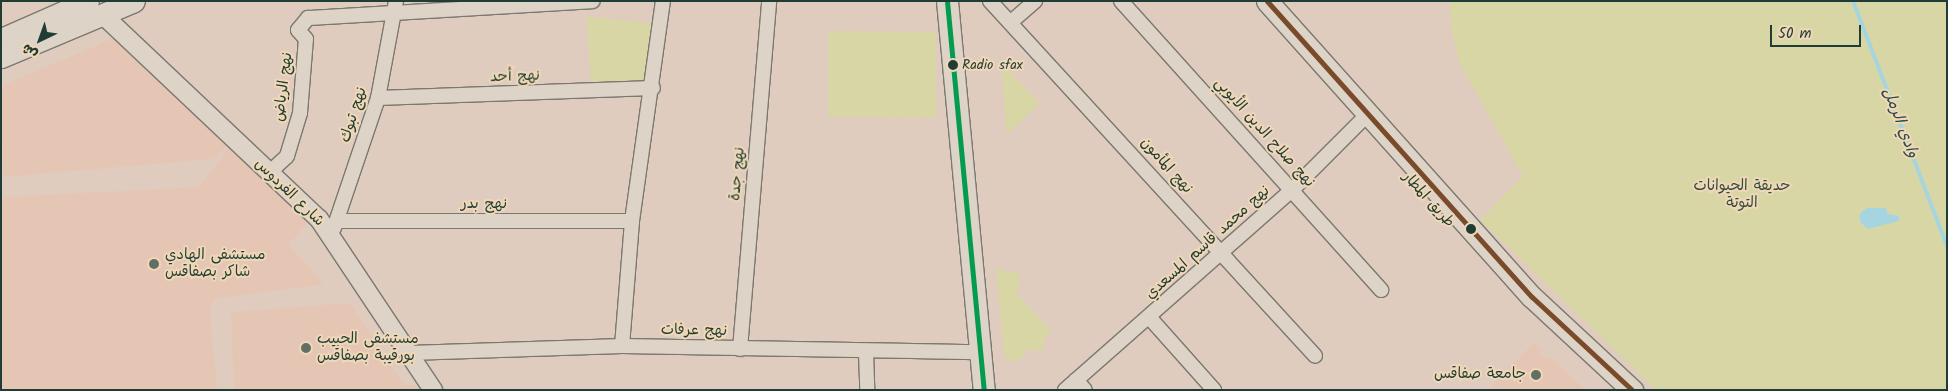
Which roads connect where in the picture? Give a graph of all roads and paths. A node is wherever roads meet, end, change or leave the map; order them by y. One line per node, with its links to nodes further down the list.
1 (134, 1): 13 (main road)
2 (592, 1): 11 (street, نهج الرياض)
3 (663, 1): 17 (street)
4 (768, 1): 28 (street, نهج جدة)
5 (947, 1): 30 (main road)
6 (990, 1): 14 (street, نهج المأمون)
7 (1035, 1): 14 (street)
8 (1121, 1): 21 (street, نهج صلاح الدين الأيوبي)
9 (1252, 1): 19 (main road, طريق المطار)
10 (1268, 1): 19 (main road, طريق المطار)
11 (577, 2): 12 (street, نهج الرياض)
12 (395, 6): 18 (street, نهج تبوك); 20 (street, نهج الرياض)
13 (101, 14): 15 (main road); 16 (main road); 20 (street, شارع الفردوس)
14 (1011, 22): 24 (street, نهج المأمون)
15 (1, 39)
16 (1, 57)
17 (653, 88): 18 (street, نهج أحد); 22 (street)
18 (378, 98): 23 (street, نهج تبوك)
19 (1363, 118): 21 (street, نهج محمد قاسم المسعدي); 39 (main road, طريق المطار); 40 (main road, طريق المطار)
20 (270, 172): 23 (street, شارع الفردوس)
21 (1294, 188): 24 (street, نهج محمد قاسم المسعدي); 25 (street, نهج صلاح الدين الأيوبي)
22 (632, 220): 23 (street, نهج بدر); 27 (street)
23 (334, 229): 31 (street, شارع الفردوس)
24 (1221, 252): 26 (street, نهج محمد قاسم المسعدي); 32 (street, نهج المأمون)
25 (1381, 290)
26 (1149, 317): 34 (street, نهج محمد قاسم المسعدي); 38 (street)
27 (622, 346): 28 (street, نهج عرفات); 31 (street, نهج عرفات)
28 (740, 349): 29 (street, نهج عرفات)
29 (866, 352): 30 (street, نهج عرفات); 36 (street)
30 (978, 352): 33 (main road)
31 (409, 353): 35 (street, شارع الفردوس)
32 (1315, 356)
33 (982, 384)
34 (1080, 385): 37 (street, نهج محمد قاسم المسعدي)
35 (433, 390)
36 (867, 390)
37 (1065, 390)
38 (1214, 390)
39 (1612, 390)
40 (1632, 390)

